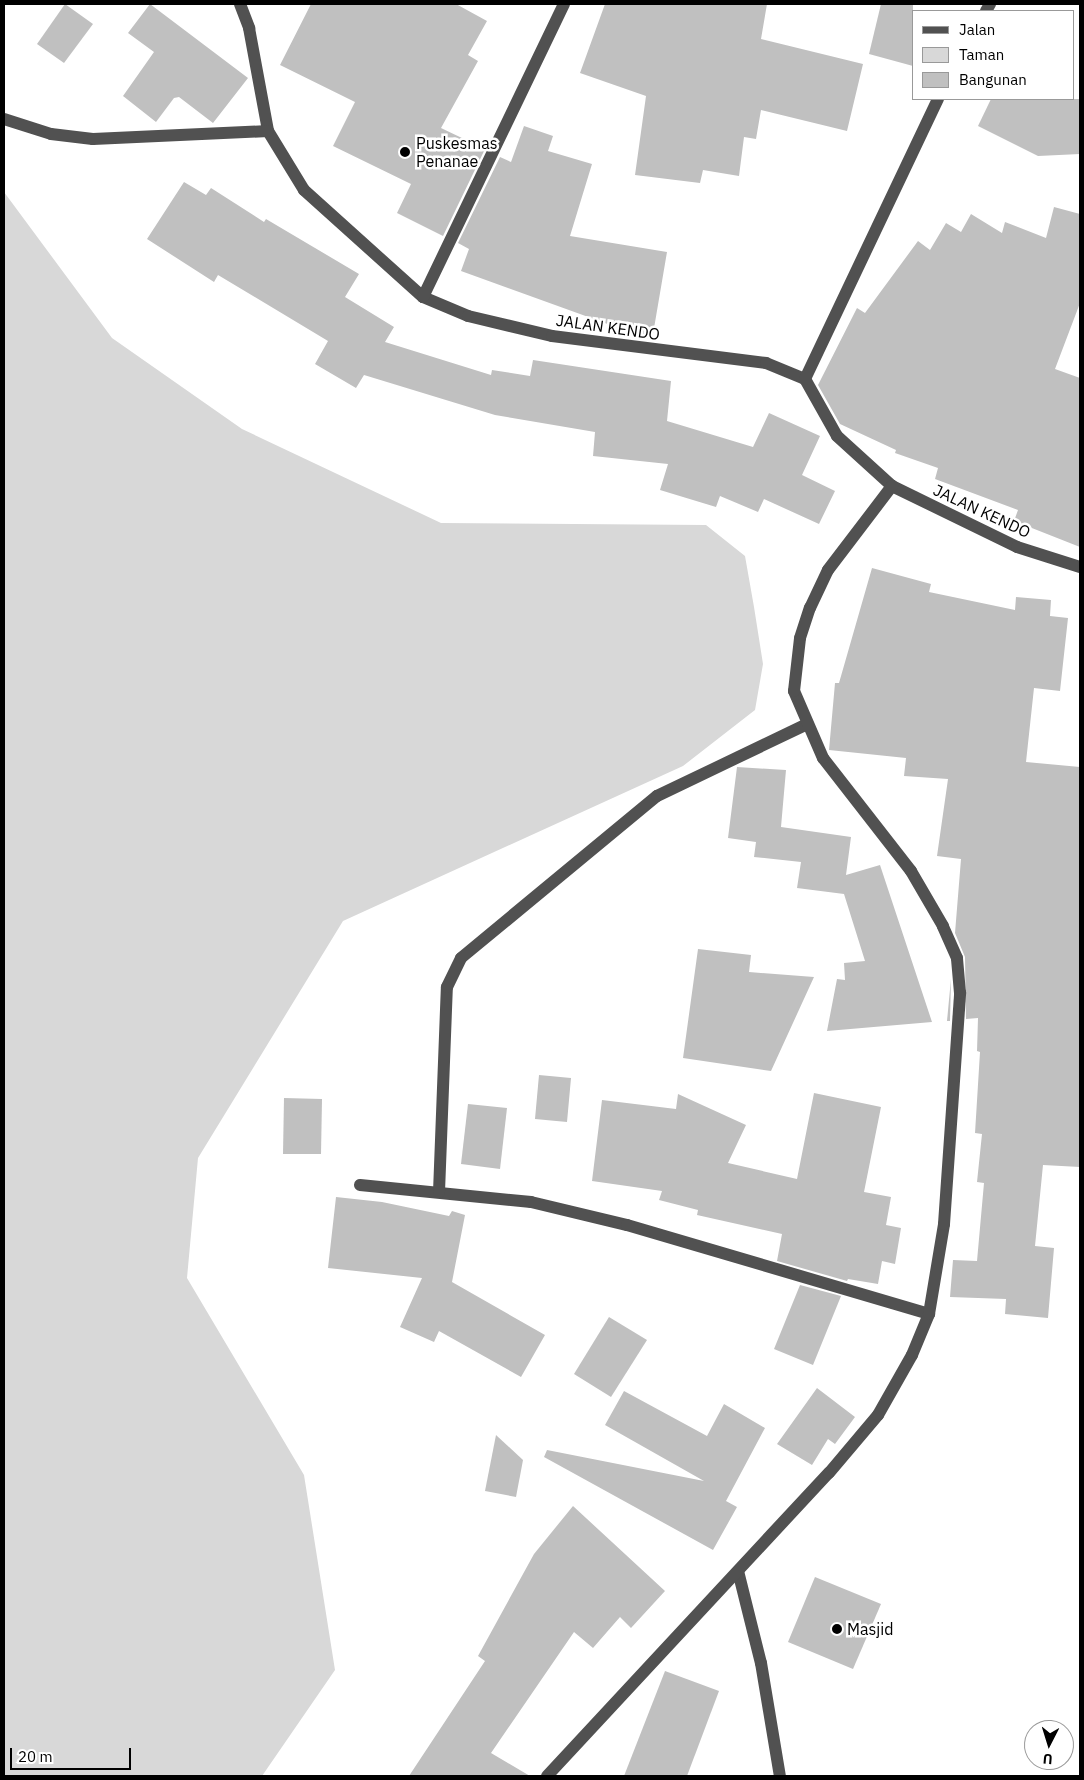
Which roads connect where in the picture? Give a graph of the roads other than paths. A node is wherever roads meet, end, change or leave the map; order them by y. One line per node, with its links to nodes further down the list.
1 (240, 4): 5 (street, JALAN KENDO)
2 (564, 4): 6 (street)
3 (938, 100): 7 (street)
4 (4, 119): 5 (street)
5 (268, 131): 6 (street, JALAN KENDO)
6 (423, 297): 7 (street, JALAN KENDO)
7 (805, 379): 8 (street, JALAN KENDO)
8 (892, 486): 9 (street, JALAN KENDO); 10 (street)
9 (1080, 567)
10 (807, 724): 12 (street); 13 (street)
11 (360, 1185): 12 (street)
12 (439, 1192): 13 (street)
13 (929, 1314): 14 (street)
14 (738, 1571): 15 (street); 16 (street)
15 (547, 1776)
16 (780, 1776)

